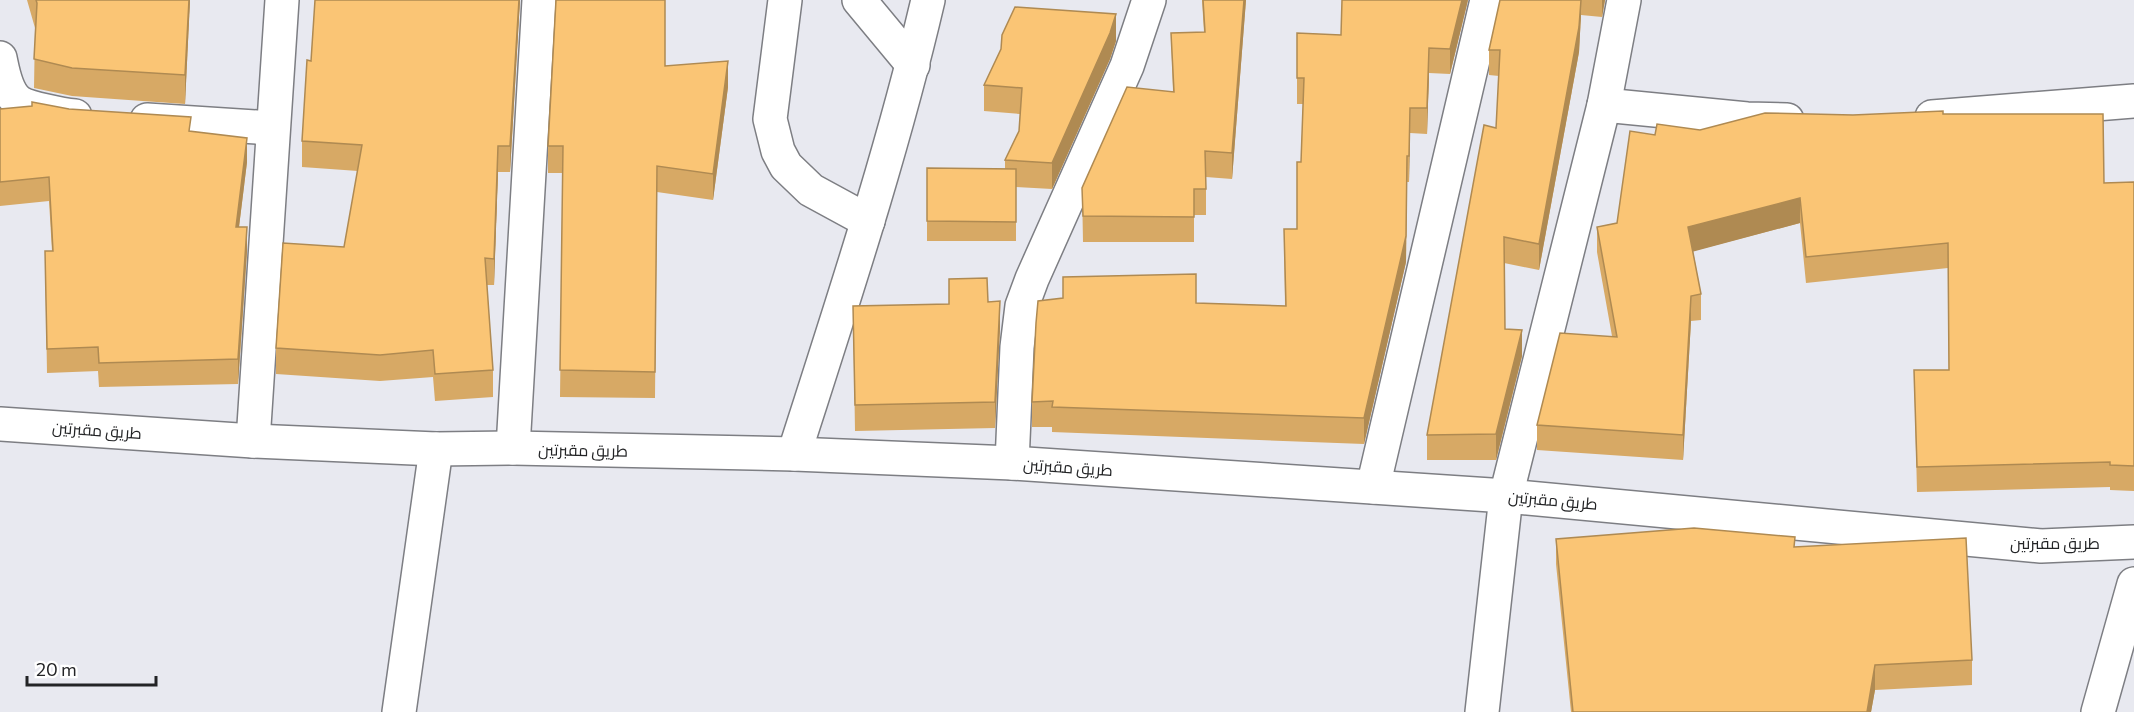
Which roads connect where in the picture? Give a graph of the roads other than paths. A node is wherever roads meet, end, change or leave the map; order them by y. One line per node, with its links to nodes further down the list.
1 (282, 0): 15 (street)
2 (539, 0): 19 (street)
3 (784, 0): 16 (street)
4 (859, 0): 10 (street)
5 (928, 0): 10 (street)
6 (1149, 0): 22 (street)
7 (1487, 0): 23 (street)
8 (1624, 0): 12 (street)
9 (0, 58): 15 (street)
10 (913, 65): 16 (street)
11 (2134, 101): 13 (street)
12 (1604, 105): 14 (street); 24 (street)
13 (1906, 119)
14 (1817, 121)
15 (272, 128): 18 (street)
16 (868, 221): 21 (street)
17 (0, 424): 18 (street, طريق مقبرتين)
18 (253, 441): 20 (street, طريق مقبرتين)
19 (513, 448): 20 (street, طريق مقبرتين); 21 (street, طريق مقبرتين)
20 (436, 449): 27 (street)
21 (794, 454): 22 (street, طريق مقبرتين)
22 (1012, 463): 23 (street, طريق مقبرتين)
23 (1373, 487): 24 (street, طريق مقبرتين)
24 (1506, 496): 25 (street, طريق مقبرتين); 28 (street)
25 (2134, 542)
26 (2134, 584): 29 (street)
27 (399, 712)
28 (1482, 712)
29 (2098, 712)

